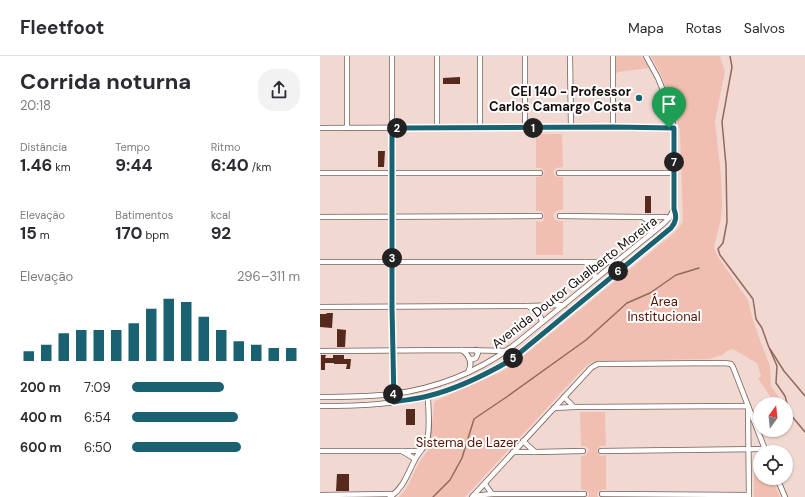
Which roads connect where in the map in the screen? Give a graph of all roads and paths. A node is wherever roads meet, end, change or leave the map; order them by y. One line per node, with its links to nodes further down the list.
1 (347, 56): 11 (street)
2 (392, 56): 12 (street)
3 (437, 56): 13 (street)
4 (480, 56): 14 (street)
5 (525, 56): 15 (street)
6 (570, 56): 16 (street)
7 (614, 56): 9 (street)
8 (646, 56): 17 (street)
9 (613, 127): 16 (street); 17 (street)
10 (320, 128): 11 (street)
11 (347, 128): 12 (street)
12 (392, 128): 13 (street); 20 (street)
13 (437, 128): 14 (street)
14 (480, 128): 15 (street)
15 (526, 128): 16 (street)
16 (571, 128)
17 (674, 128): 18 (street)
18 (674, 172): 22 (street); 23 (street)
19 (320, 173): 20 (street)
20 (392, 173): 21 (street); 24 (street)
21 (540, 173)
22 (559, 173)
23 (673, 214): 28 (street); 29 (street, Avenida Doutor Gualberto Moreira); 48 (street, Avenida Doutor Gualberto Moreira)
24 (392, 216): 25 (street); 27 (street); 31 (street)
25 (540, 216)
26 (560, 216): 28 (street)
27 (320, 217)
28 (644, 217): 29 (street)
29 (651, 234): 33 (street, Avenida Doutor Gualberto Moreira)
30 (320, 262): 31 (street)
31 (392, 262): 32 (street); 38 (street)
32 (585, 262): 33 (street); 34 (street)
33 (616, 262): 34 (street, Avenida Doutor Gualberto Moreira)
34 (595, 279): 35 (street, Avenida Doutor Gualberto Moreira)
35 (564, 305): 36 (street); 39 (street, Avenida Doutor Gualberto Moreira)
36 (528, 306): 38 (street); 39 (street)
37 (320, 307): 38 (street)
38 (392, 307): 40 (street)
39 (542, 322): 44 (street, Avenida Doutor Gualberto Moreira)
40 (393, 350): 41 (street); 43 (street); 47 (street)
41 (462, 350): 42 (street); 45 (street)
42 (476, 350): 44 (street); 45 (street)
43 (320, 351)
44 (506, 351): 46 (street, Avenida Doutor Gualberto Moreira)
45 (470, 359): 46 (street)
46 (468, 372): 47 (street, Avenida Doutor Gualberto Moreira)
47 (393, 394): 49 (street, Avenida Doutor Gualberto Moreira); 51 (street)
48 (428, 396): 51 (street, Avenida Doutor Gualberto Moreira); 62 (street)
49 (320, 397)
50 (564, 397): 53 (street); 54 (street); 55 (street)
51 (394, 402): 52 (street, Avenida Doutor Gualberto Moreira)
52 (320, 406)
53 (748, 406): 55 (street); 57 (street); 58 (street)
54 (554, 408): 55 (street); 56 (street)
55 (574, 408)
56 (523, 441): 65 (street); 66 (street)
57 (764, 445)
58 (749, 450): 59 (street); 64 (street); 78 (street)
59 (753, 450)
60 (320, 451): 61 (street)
61 (402, 451): 62 (street); 67 (street)
62 (420, 451): 67 (street)
63 (583, 451): 66 (street)
64 (601, 451)
65 (513, 452): 66 (street); 68 (street)
66 (535, 452)
67 (415, 459): 76 (street)
68 (485, 484): 72 (street); 77 (street)
69 (780, 485): 80 (street)
70 (320, 494): 71 (street)
71 (364, 494): 75 (street); 79 (street)
72 (492, 494): 73 (street); 77 (street)
73 (584, 494)
74 (602, 494): 78 (street)
75 (378, 496): 76 (street)
76 (392, 496)
77 (472, 496)
78 (750, 496)
79 (370, 497)
80 (785, 497)

